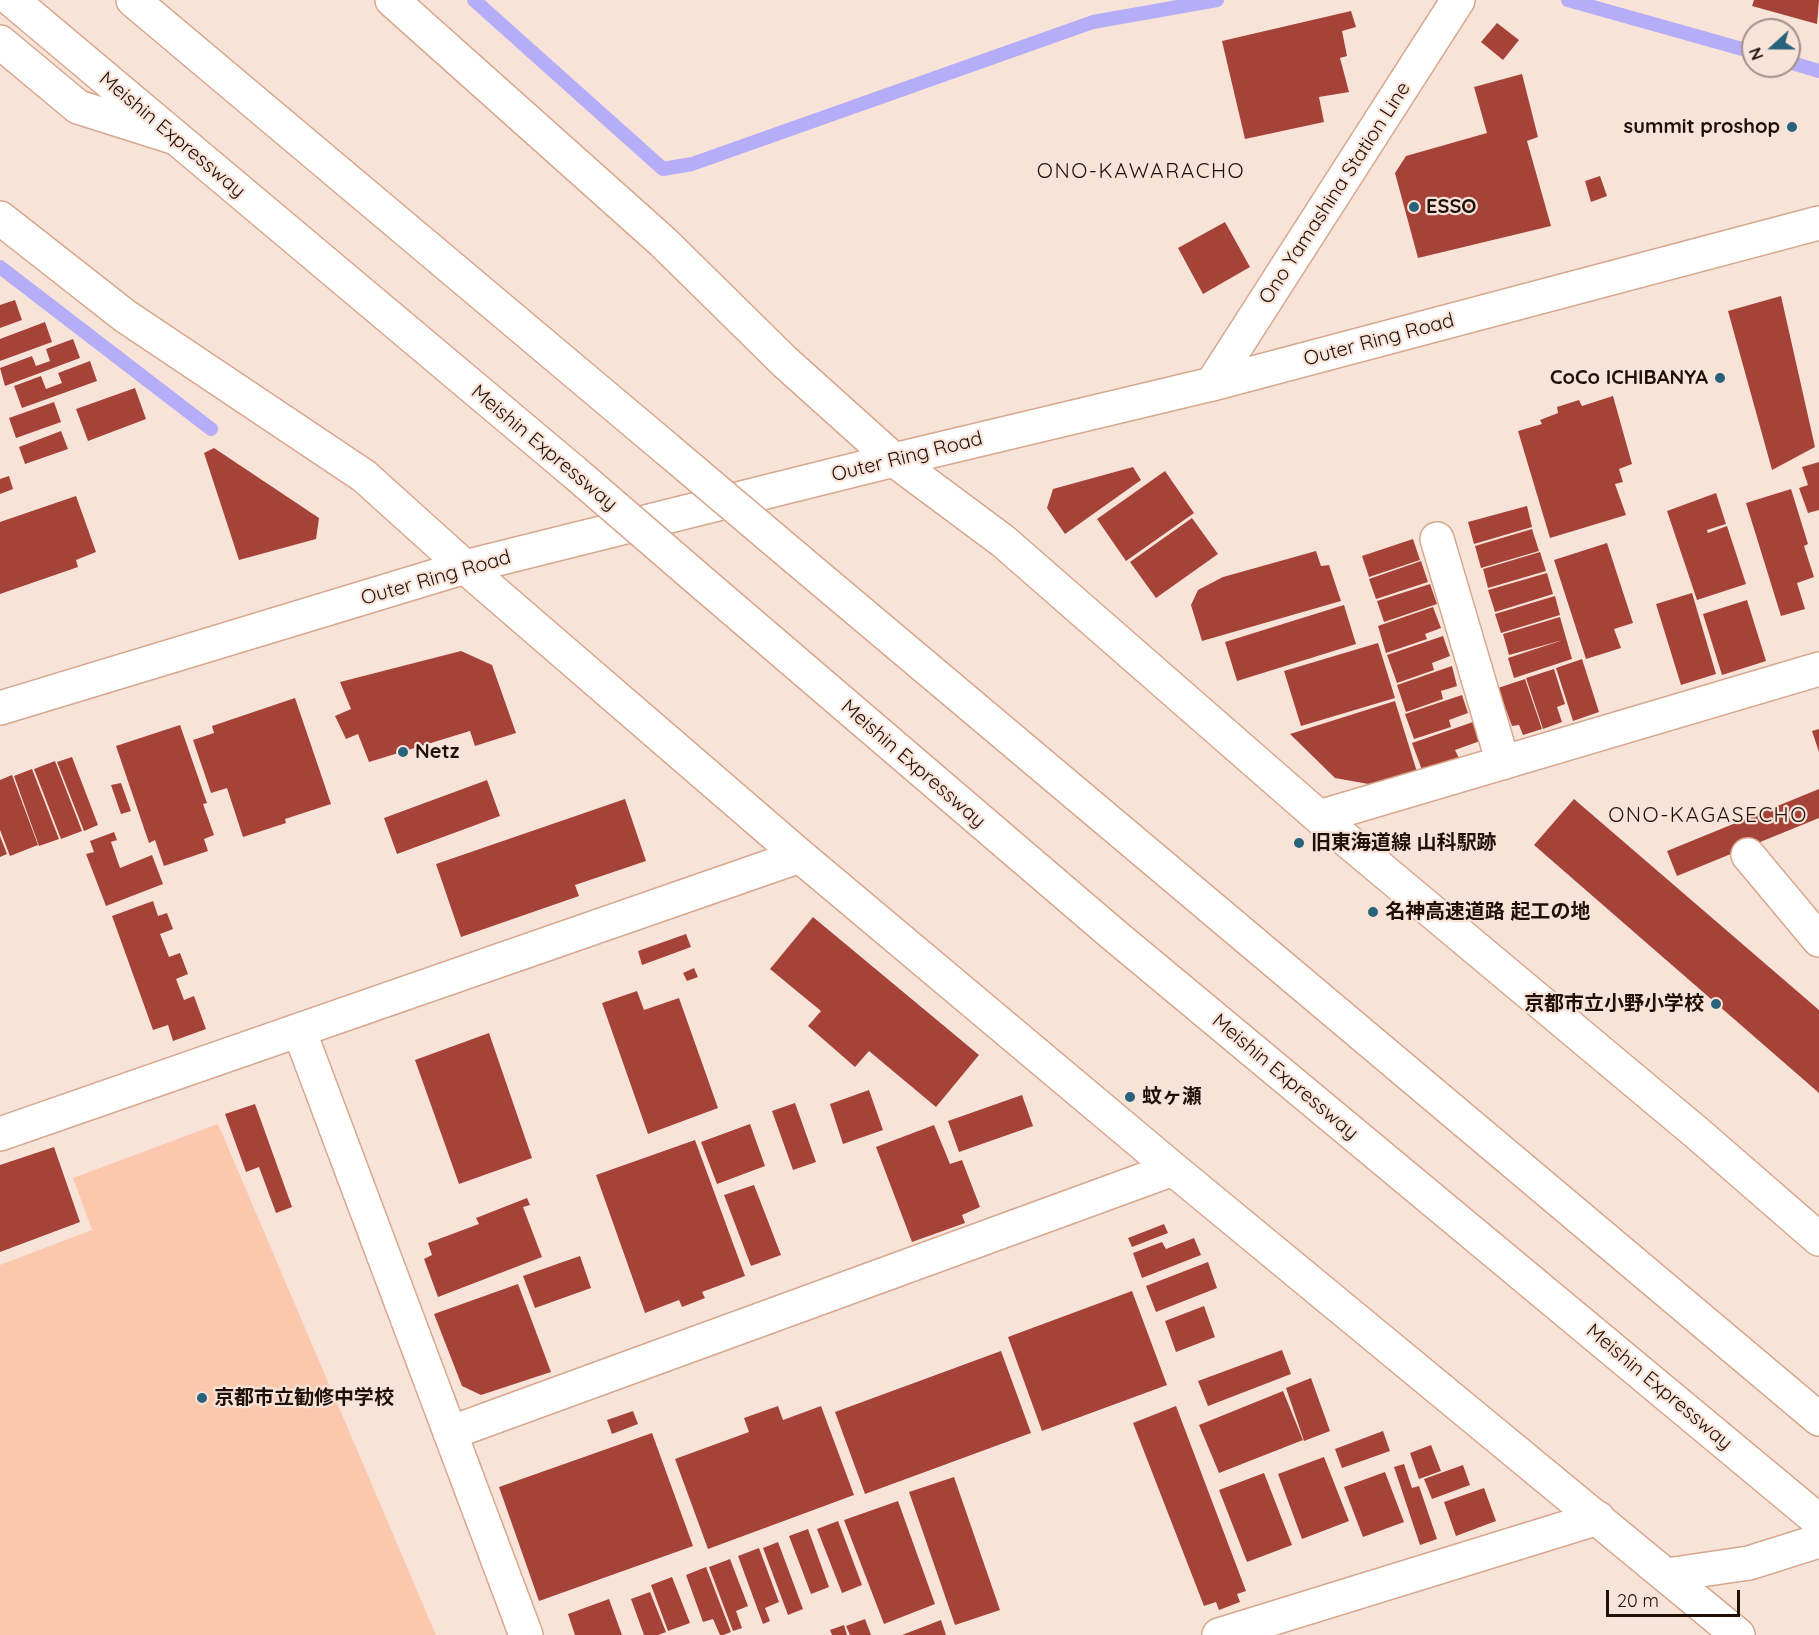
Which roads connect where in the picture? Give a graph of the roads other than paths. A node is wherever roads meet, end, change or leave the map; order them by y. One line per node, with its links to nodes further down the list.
1 (12, 0): 6 (main road, Meishin Expressway)
2 (133, 0): 24 (main road, bridge)
3 (392, 0): 10 (main road)
4 (1458, 0): 9 (main road, Ono Yamashina Station Line)
5 (0, 42): 6 (main road)
6 (176, 138): 27 (main road, Meishin Expressway, bridge)
7 (0, 218): 12 (main road)
8 (1819, 223): 9 (main road, Outer Ring Road)
9 (1212, 384): 10 (main road, Outer Ring Road)
10 (894, 460): 12 (main road, Outer Ring Road); 16 (main road)
11 (1437, 539): 15 (main road)
12 (465, 567): 14 (main road, Outer Ring Road); 18 (main road)
13 (1819, 669): 15 (main road)
14 (0, 708)
15 (1503, 763): 16 (main road)
16 (1319, 817): 23 (main road)
17 (1748, 855): 19 (main road)
18 (800, 856): 20 (main road); 22 (main road)
19 (1819, 940)
20 (300, 1030): 21 (main road); 25 (main road)
21 (0, 1134)
22 (1173, 1169): 25 (main road); 26 (main road)
23 (1819, 1239)
24 (1819, 1419)
25 (450, 1433): 30 (main road)
26 (1598, 1518): 29 (main road); 31 (main road)
27 (1819, 1521)
28 (1819, 1541): 29 (main road)
29 (1667, 1575): 32 (main road)
30 (526, 1635)
31 (1219, 1635)
32 (1738, 1635)

